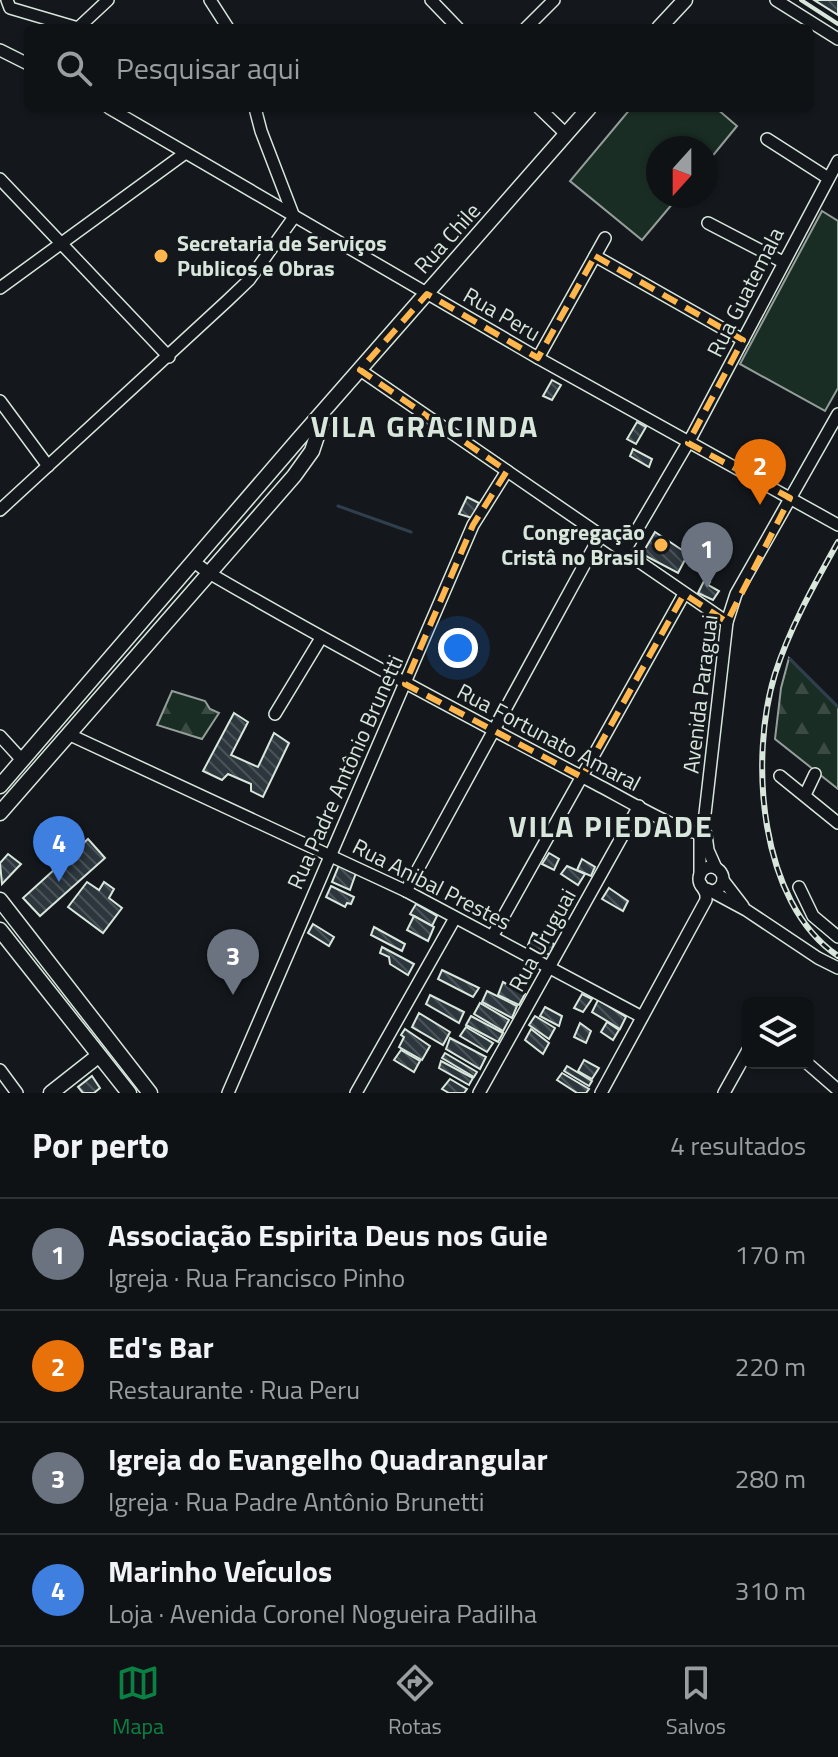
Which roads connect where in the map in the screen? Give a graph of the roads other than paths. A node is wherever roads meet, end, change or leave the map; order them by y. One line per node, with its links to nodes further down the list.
1 (108, 0): 9 (street)
2 (210, 0): 10 (street)
3 (431, 0): 11 (street)
4 (554, 0): 12 (street)
5 (685, 0): 13 (main road)
6 (776, 0): 14 (street)
7 (8, 4): 8 (street)
8 (66, 24)
9 (82, 24)
10 (225, 24)
11 (454, 24)
12 (530, 24)
13 (663, 24)
14 (838, 39)
15 (0, 50): 16 (street)
16 (24, 62)
17 (116, 112): 23 (street, Rua Peru)
18 (256, 112): 27 (street)
19 (543, 112): 21 (street)
20 (585, 112): 21 (main road, Rua Chile)
21 (566, 134): 34 (main road, Rua Chile)
22 (767, 139): 25 (street)
23 (184, 154): 27 (street, Rua Peru); 30 (street)
24 (838, 161): 25 (street, Rua Guatemala)
25 (828, 178): 32 (street, Rua Guatemala)
26 (0, 179): 30 (street)
27 (294, 217): 34 (street, Rua Peru); 36 (street)
28 (708, 223): 32 (street)
29 (605, 238): 31 (street)
30 (62, 244): 33 (street); 36 (street)
31 (595, 256): 35 (street); 37 (street)
32 (783, 262): 35 (street, Rua Guatemala)
33 (0, 288)
34 (427, 294): 37 (street, Rua Peru); 38 (main road, Rua Chile)
35 (743, 340): 43 (street, Rua Guatemala)
36 (169, 357): 45 (street)
37 (538, 358): 43 (street, Rua Peru)
38 (360, 370): 39 (main road, Rua Chile); 46 (street)
39 (337, 398): 42 (main road, Rua Chile); 44 (main road, Rua Chile)
40 (0, 401): 45 (street)
41 (838, 414): 47 (street, Avenida Paraguai)
42 (297, 441): 44 (main road); 52 (main road, Rua Chile)
43 (688, 443): 47 (street, Rua Peru); 51 (street, Rua Guatemala)
44 (312, 451): 53 (main road, Rua Chile)
45 (48, 466): 48 (street)
46 (507, 471): 50 (street); 57 (street, Rua Padre Antônio Brunetti)
47 (790, 498): 49 (street, Rua Peru); 55 (street, Avenida Paraguai)
48 (0, 510)
49 (838, 525)
50 (600, 536): 51 (street); 59 (street)
51 (624, 552): 54 (street)
52 (194, 562): 53 (street); 62 (main road, Rua Chile)
53 (209, 573): 56 (street, Rua Fortunato Amaral); 60 (main road, Rua Chile)
54 (684, 594): 55 (street); 65 (street)
55 (727, 622): 71 (street, Avenida Paraguai)
56 (321, 638): 57 (street, Rua Fortunato Amaral); 58 (street)
57 (405, 684): 59 (street, Rua Fortunato Amaral); 72 (street, Rua Padre Antônio Brunetti)
58 (275, 714)
59 (495, 730): 65 (street, Rua Fortunato Amaral); 78 (street)
60 (68, 734): 69 (main road, Rua Chile); 72 (street, Rua Anibal Prestes)
61 (0, 736): 62 (street)
62 (22, 760): 66 (main road, Rua Chile)
63 (815, 774): 67 (street)
64 (780, 776): 67 (street)
65 (582, 777): 68 (street, Rua Fortunato Amaral); 84 (street)
66 (0, 786)
67 (805, 795): 70 (street)
68 (639, 806): 71 (street, Rua Fortunato Amaral); 85 (street, Rua Uruguai)
69 (0, 813)
70 (838, 823)
71 (703, 835): 73 (street, Avenida Paraguai); 74 (street, Avenida Paraguai)
72 (330, 854): 78 (street, Rua Anibal Prestes); 97 (street, Rua Padre Antônio Brunetti)
73 (716, 868): 74 (street); 75 (street)
74 (700, 875): 77 (street)
75 (723, 880): 77 (street); 80 (street)
76 (799, 887): 83 (street)
77 (705, 888): 80 (street); 87 (street)
78 (406, 891): 81 (street, Rua Anibal Prestes)
79 (0, 900): 96 (main road)
80 (746, 910): 86 (street)
81 (455, 918): 84 (street, Rua Anibal Prestes); 98 (street)
82 (0, 930): 88 (main road)
83 (836, 931)
84 (492, 937): 85 (street, Rua Anibal Prestes)
85 (550, 967): 87 (street, Rua Anibal Prestes); 99 (street, Rua Uruguai)
86 (838, 968)
87 (642, 1017): 100 (street)
88 (98, 1056): 94 (main road); 95 (main road)
89 (742, 1061): 101 (street)
90 (814, 1069): 92 (street)
91 (0, 1070): 93 (street)
92 (838, 1090)
93 (17, 1093)
94 (51, 1093)
95 (129, 1093)
96 (150, 1093)
97 (228, 1093)
98 (356, 1093)
99 (479, 1093)
100 (601, 1093)
101 (724, 1093)

